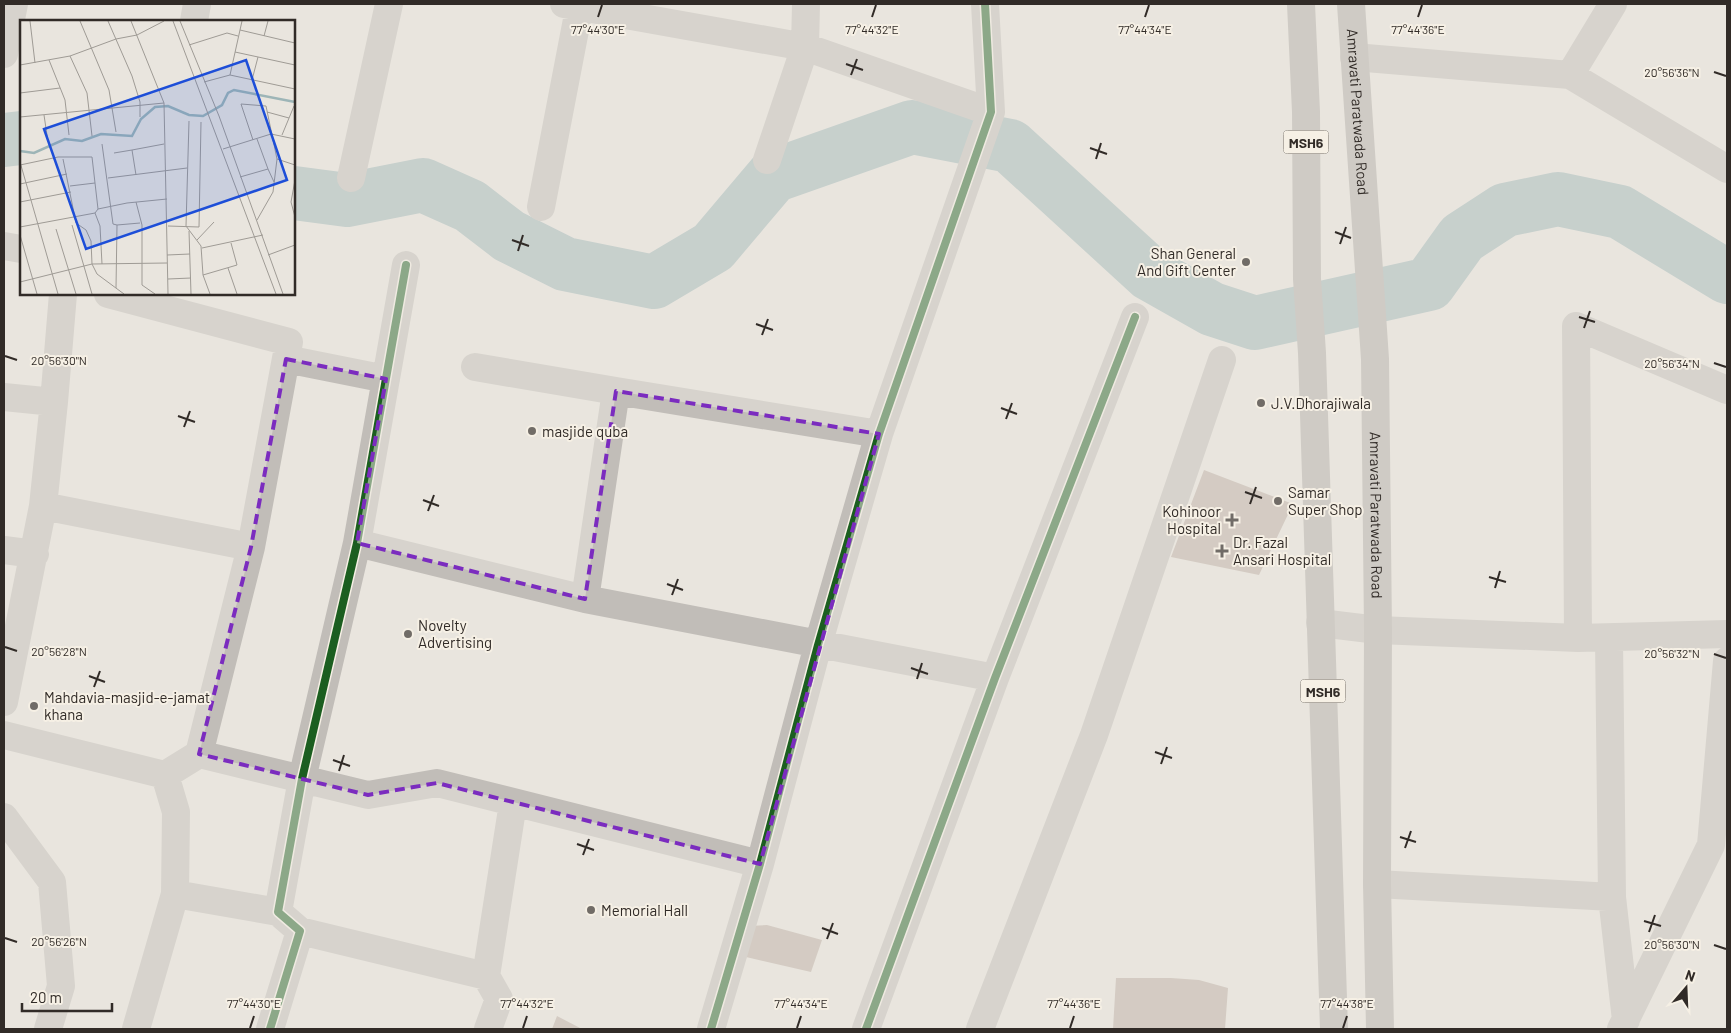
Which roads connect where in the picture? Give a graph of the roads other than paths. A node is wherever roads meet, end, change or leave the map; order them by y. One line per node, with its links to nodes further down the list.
1 (14, 4): 12 (street)
2 (197, 4): 10 (street)
3 (389, 4): 18 (street)
4 (806, 4): 11 (street)
5 (985, 4): 15 (street)
6 (1301, 4): 41 (main road, MSH6)
7 (1351, 4): 13 (main road, Amravati Paratwada Road)
8 (1613, 4): 14 (street)
9 (575, 5): 11 (street); 19 (street)
10 (194, 20)
11 (805, 47): 15 (street); 16 (street)
12 (4, 54)
13 (1354, 57): 14 (street); 42 (main road, Amravati Paratwada Road)
14 (1570, 74): 17 (street)
15 (987, 121): 34 (street)
16 (767, 160)
17 (1726, 166)
18 (351, 178)
19 (541, 207)
20 (4, 246): 21 (street)
21 (20, 249)
22 (406, 264): 29 (street)
23 (63, 295): 33 (street)
24 (112, 295): 26 (street)
25 (1135, 318): 48 (street)
26 (286, 358): 29 (street); 37 (street)
27 (1222, 360): 71 (street)
28 (475, 366): 31 (street)
29 (386, 379): 36 (street)
30 (1727, 390): 44 (street)
31 (616, 391): 34 (street); 40 (street)
32 (4, 397): 33 (street)
33 (54, 402): 35 (street)
34 (879, 434): 46 (street)
35 (43, 506): 37 (street); 39 (street)
36 (357, 543): 40 (street); 53 (street)
37 (251, 547): 51 (street)
38 (4, 550): 39 (street)
39 (35, 554): 49 (street)
40 (585, 599): 46 (street)
41 (1320, 623): 42 (street); 72 (main road, MSH6)
42 (1378, 630): 44 (street); 58 (main road, Amravati Paratwada Road)
43 (1727, 634): 45 (street)
44 (1578, 638): 45 (street)
45 (1609, 638): 60 (street)
46 (818, 645): 48 (street); 57 (street)
47 (1727, 661): 56 (street)
48 (996, 678): 70 (street)
49 (4, 702)
50 (4, 735): 52 (street)
51 (199, 754): 52 (street); 53 (street)
52 (165, 775): 59 (street)
53 (302, 779): 54 (street); 61 (street)
54 (513, 803): 57 (street); 63 (street)
55 (4, 817): 65 (street)
56 (1719, 852): 64 (street)
57 (760, 864): 69 (street)
58 (1376, 884): 60 (street); 73 (main road, Amravati Paratwada Road)
59 (175, 894): 61 (street); 66 (street)
60 (1612, 897): 64 (street)
61 (278, 912): 62 (street)
62 (300, 931): 63 (street); 67 (street)
63 (486, 976): 68 (street)
64 (1624, 1025)
65 (48, 1029)
66 (136, 1029)
67 (270, 1029)
68 (488, 1029)
69 (711, 1029)
70 (866, 1029)
71 (980, 1029)
72 (1334, 1029)
73 (1380, 1029)

